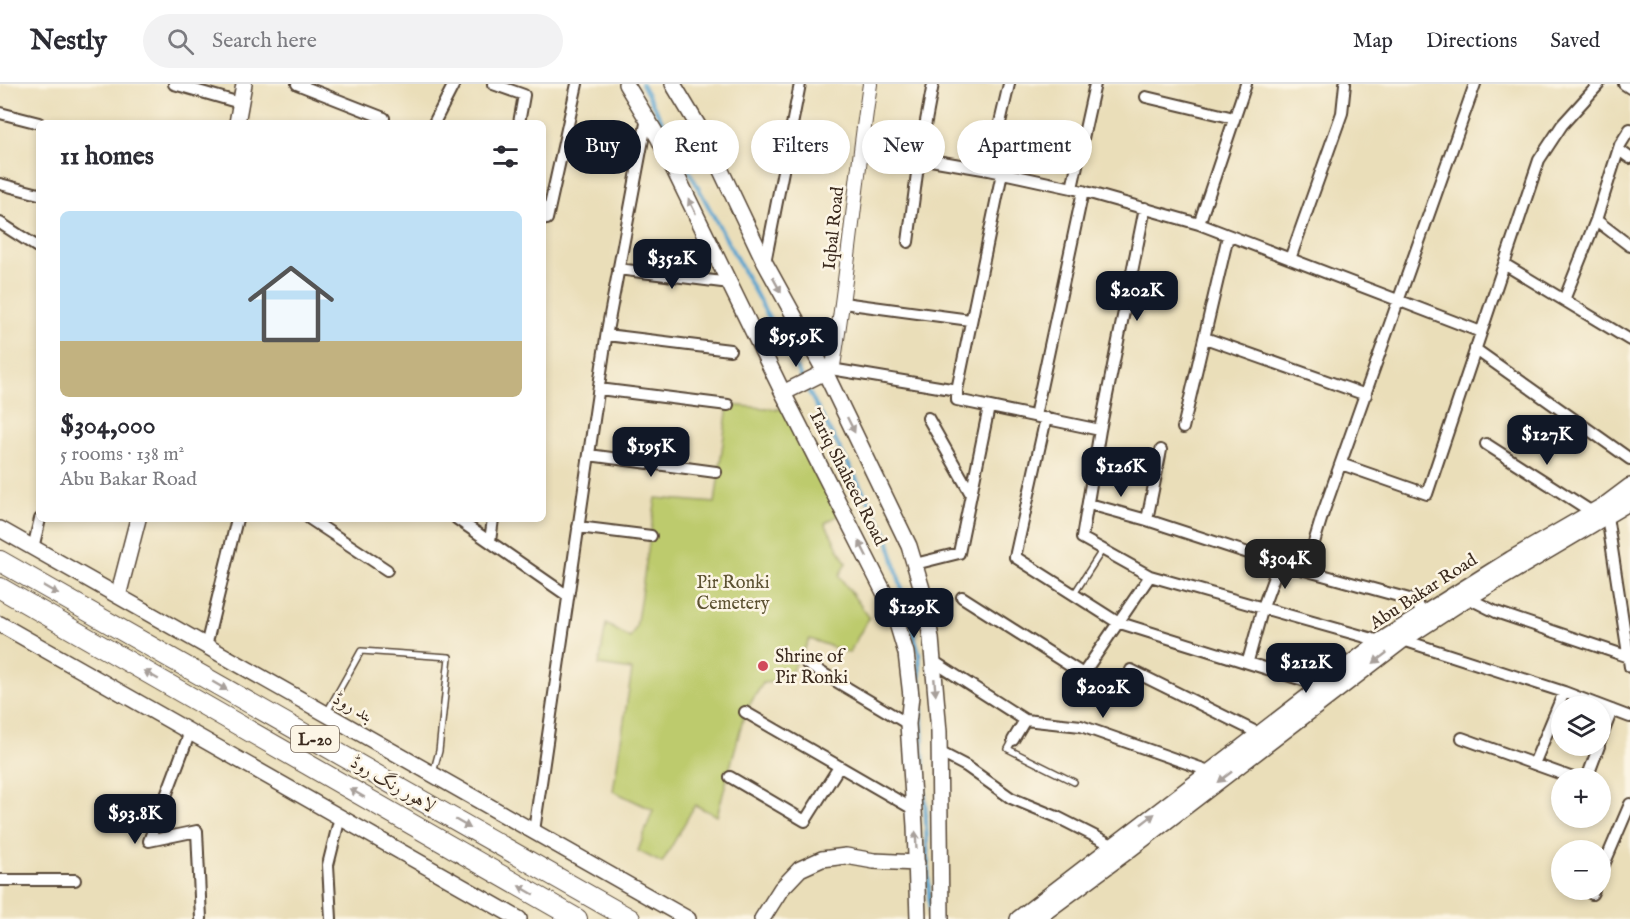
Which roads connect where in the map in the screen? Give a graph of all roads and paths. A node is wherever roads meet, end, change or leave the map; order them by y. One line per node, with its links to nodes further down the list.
1 (174, 84): 21 (street)
2 (244, 84): 21 (main road)
3 (297, 84): 23 (street)
4 (453, 84): 27 (street)
5 (493, 84): 28 (street)
6 (577, 84): 43 (street)
7 (626, 84): 24 (main road, Tariq Shaheed Road)
8 (673, 84): 52 (main road, Tariq Shaheed Road)
9 (800, 84): 52 (street)
10 (870, 84): 58 (street, Iqbal Road)
11 (933, 84): 29 (street)
12 (1009, 84): 30 (street)
13 (1095, 84): 39 (street)
14 (1246, 84): 25 (street)
15 (1345, 84): 51 (street)
16 (1475, 84): 56 (street)
17 (1599, 84): 53 (street)
18 (1624, 84): 19 (street)
19 (1630, 88)
20 (1146, 97): 25 (street)
21 (240, 104): 26 (main road)
22 (0, 113): 31 (street)
23 (384, 118)
24 (646, 118): 54 (street); 55 (main road, Tariq Shaheed Road, one-way to 24)
25 (1234, 118): 46 (street)
26 (237, 120)
27 (435, 120)
28 (520, 120)
29 (926, 120)
30 (1001, 120)
31 (36, 122)
32 (1630, 129): 33 (street)
33 (1618, 150): 34 (street); 44 (street)
34 (1630, 158)
35 (917, 174): 48 (street)
36 (1002, 174): 59 (street)
37 (1007, 174): 39 (street)
38 (0, 184): 41 (street)
39 (1072, 188): 40 (street)
40 (1083, 191): 42 (street); 73 (street)
41 (36, 193)
42 (1145, 208): 46 (street); 76 (street)
43 (546, 219)
44 (1596, 220): 50 (street); 57 (street)
45 (0, 223): 49 (street)
46 (1199, 224): 47 (street)
47 (1228, 236): 51 (street); 62 (street)
48 (908, 242)
49 (36, 246)
50 (1630, 246)
51 (1290, 259): 56 (street)
52 (765, 263): 66 (main road, Tariq Shaheed Road, one-way to 66)
53 (1504, 264): 57 (street); 60 (street)
54 (618, 269): 55 (street); 61 (street)
55 (730, 283): 69 (main road, Tariq Shaheed Road)
56 (1399, 300): 60 (street); 70 (street)
57 (1564, 300): 63 (street)
58 (843, 303): 59 (street); 66 (street, Iqbal Road)
59 (970, 320): 68 (street)
60 (1481, 332): 64 (street)
61 (607, 335): 65 (street); 67 (street)
62 (1205, 338): 70 (street); 75 (street)
63 (1630, 340)
64 (1475, 349): 80 (street); 81 (street)
65 (730, 350)
66 (825, 372): 68 (street); 69 (main road); 104 (main road, Tariq Shaheed Road, one-way to 104)
67 (599, 389): 71 (street); 79 (street)
68 (957, 390): 72 (street)
69 (785, 392): 133 (main road, Tariq Shaheed Road, one-way to 69)
70 (1366, 394): 81 (street)
71 (728, 405)
72 (989, 407): 73 (street); 84 (street)
73 (1040, 417): 76 (street); 109 (street)
74 (928, 418): 84 (street)
75 (1183, 428)
76 (1100, 430): 86 (street)
77 (1486, 444): 87 (street)
78 (1161, 450): 89 (street)
79 (589, 455): 82 (street); 96 (street)
80 (1630, 459)
81 (1341, 464): 105 (street)
82 (716, 472)
83 (1630, 486): 87 (main road, Abu Bakar Road)
84 (971, 494): 104 (street)
85 (1630, 502): 88 (main road, Abu Bakar Road)
86 (1089, 504): 89 (street); 101 (street)
87 (1592, 512): 115 (main road, Abu Bakar Road)
88 (1607, 516): 113 (main road, Abu Bakar Road); 123 (street)
89 (1147, 520): 103 (street)
90 (39, 522): 100 (street)
91 (137, 522): 111 (main road)
92 (236, 522): 120 (street)
93 (315, 522): 106 (street)
94 (461, 522): 99 (street)
95 (493, 522): 99 (street)
96 (578, 527): 98 (street); 110 (street)
97 (0, 529): 100 (main road, بند روڈ)
98 (651, 536)
99 (490, 542): 110 (street)
100 (33, 548): 111 (main road, بند روڈ)
101 (1103, 549): 107 (street); 109 (lane)
102 (0, 561): 159 (highway, لاہور رنگ روڈ / L-20, one-way to 159)
103 (1279, 563): 105 (street); 114 (street)
104 (915, 564): 121 (main road, Tariq Shaheed Road)
105 (1306, 569): 115 (street)
106 (387, 570)
107 (1150, 576): 114 (street); 116 (street)
108 (0, 588): 158 (highway, لاہور رنگ روڈ / L-20, one-way to 108)
109 (1074, 594): 116 (street)
110 (568, 596): 149 (street)
111 (118, 597): 120 (main road, بند روڈ)
112 (963, 597): 116 (street)
113 (1468, 598): 115 (main road, Abu Bakar Road); 123 (street)
114 (1263, 607): 119 (street); 122 (street)
115 (1427, 617): 118 (main road, Abu Bakar Road); 119 (main road, Abu Bakar Road)
116 (1118, 622): 122 (street)
117 (0, 624): 134 (main road)
118 (1403, 640): 127 (street); 165 (main road, Abu Bakar Road, one-way to 165)
119 (1380, 641): 126 (main road, Abu Bakar Road)
120 (206, 646): 130 (main road, بند روڈ)
121 (933, 661): 132 (street); 138 (main road, Tariq Shaheed Road, one-way to 138)
122 (1248, 662): 126 (street)
123 (1629, 662)
124 (807, 664): 133 (street)
125 (1131, 670): 135 (street)
126 (1322, 686): 135 (main road, Abu Bakar Road)
127 (1564, 692): 128 (street); 139 (street)
128 (1612, 710): 131 (street)
129 (745, 712): 140 (street)
130 (326, 714): 143 (main road, بند روڈ); 143 (lane)
131 (1630, 717)
132 (1025, 720): 137 (street); 142 (street)
133 (908, 724): 147 (main road, Tariq Shaheed Road)
134 (190, 732): 148 (main road); 155 (street)
135 (1260, 734): 142 (main road, Abu Bakar Road)
136 (1462, 738): 139 (street)
137 (1013, 740): 145 (lane)
138 (939, 752): 150 (street); 163 (main road, Tariq Shaheed Road)
139 (1534, 764): 141 (street)
140 (839, 767): 144 (street); 147 (street)
141 (1551, 770)
142 (1209, 771): 150 (main road, Abu Bakar Road, one-way to 142)
143 (433, 774): 149 (main road, بند روڈ)
144 (730, 777)
145 (1074, 782)
146 (1630, 804): 151 (street)
147 (913, 810): 152 (main road, Tariq Shaheed Road, one-way to 147)
148 (340, 817): 156 (street); 157 (main road)
149 (534, 831): 160 (main road, بند روڈ)
150 (1114, 846): 164 (main road, Abu Bakar Road)
151 (1611, 848)
152 (917, 863): 161 (main road); 162 (main road, Tariq Shaheed Road)
153 (0, 880): 154 (street)
154 (75, 880)
155 (201, 919)
156 (331, 919)
157 (519, 919)
158 (577, 919)
159 (630, 919)
160 (688, 919)
161 (762, 919)
162 (918, 919)
163 (941, 919)
164 (1018, 919)
165 (1036, 919)

